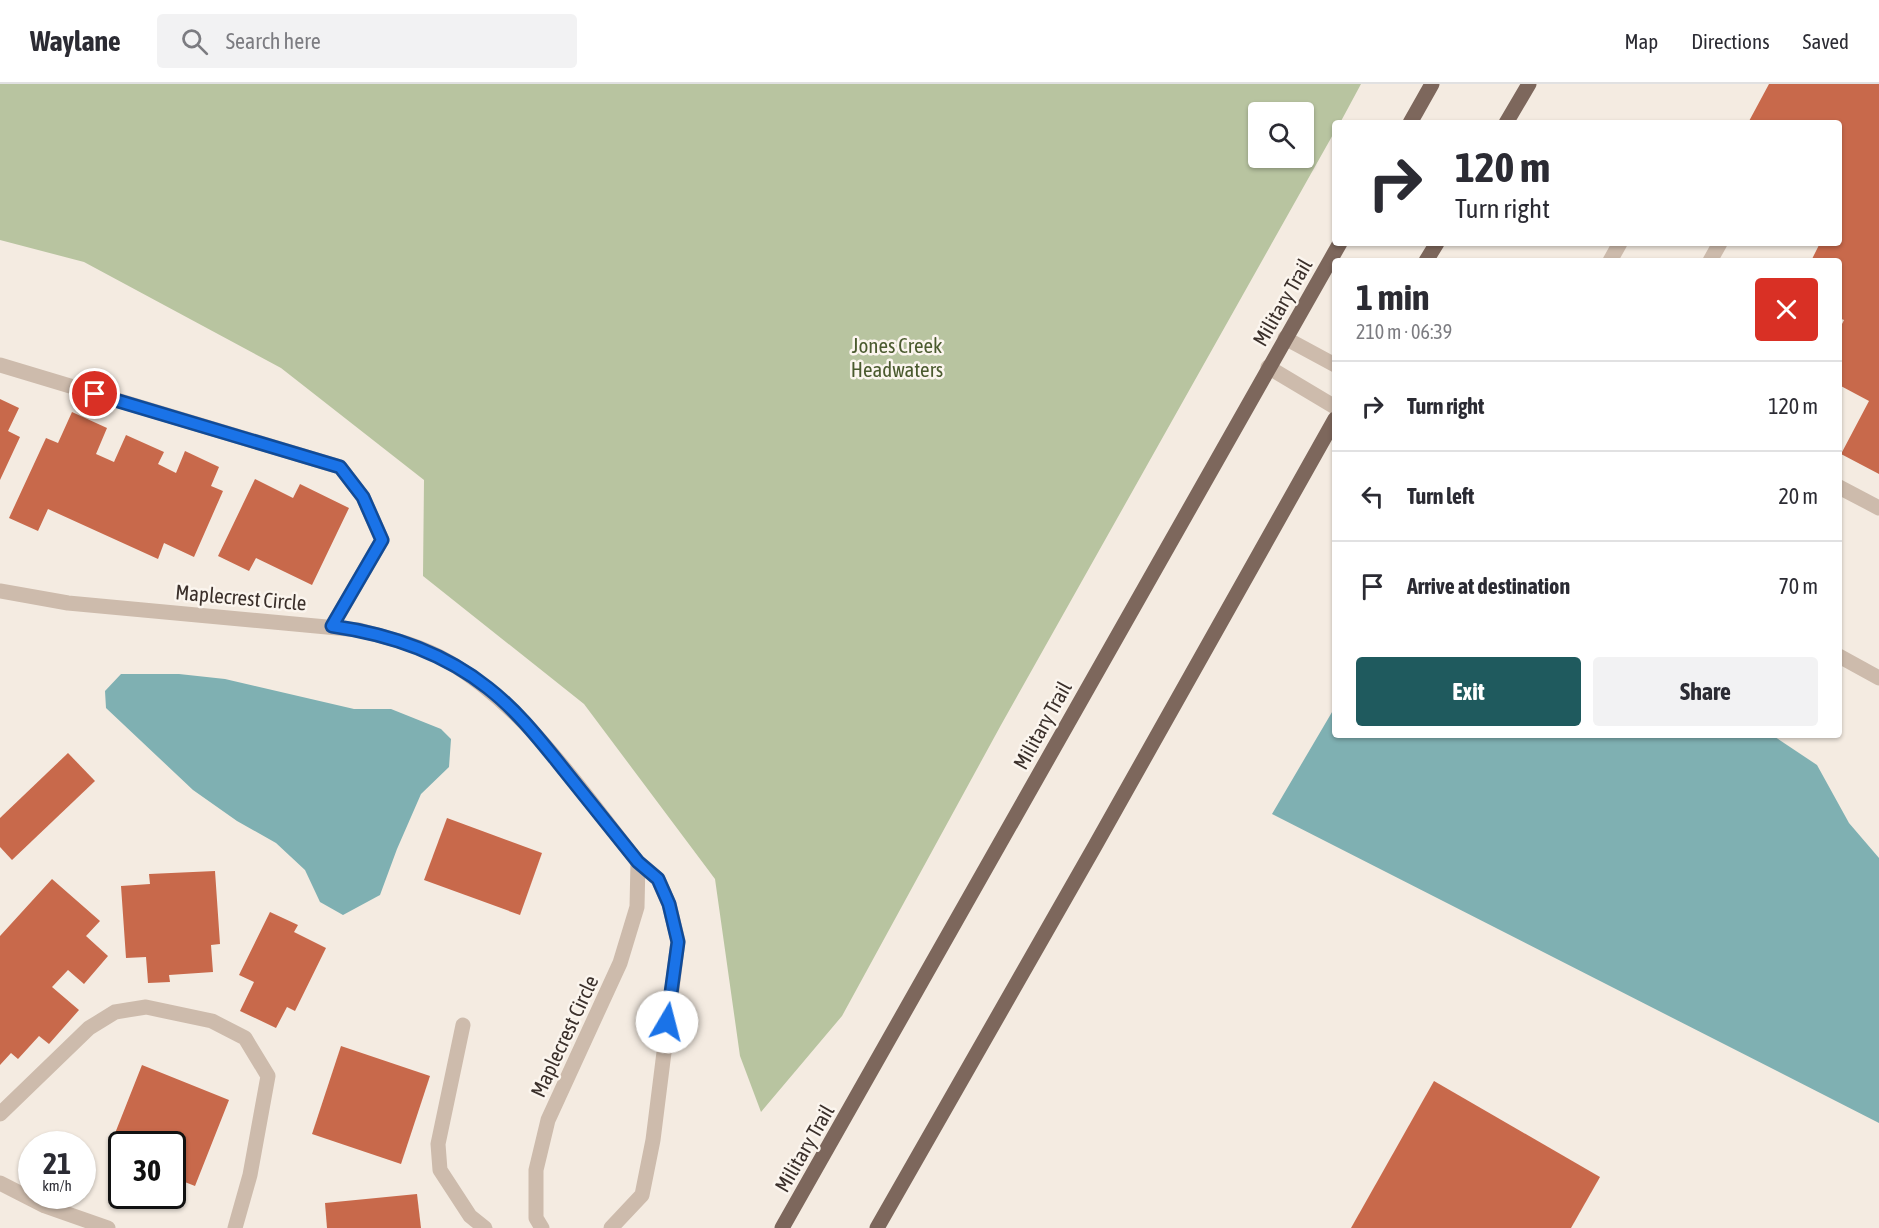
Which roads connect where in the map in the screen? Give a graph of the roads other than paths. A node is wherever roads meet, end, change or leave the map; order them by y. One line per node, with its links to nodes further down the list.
1 (1432, 84): 3 (main road)
2 (1529, 84): 4 (main road)
3 (1412, 120)
4 (1508, 120)
5 (1338, 246): 6 (main road, Military Trail)
6 (1285, 338): 7 (street); 9 (main road, Military Trail)
7 (1332, 363)
8 (0, 365): 15 (street)
9 (1268, 367): 10 (street); 27 (main road, Military Trail)
10 (1332, 405)
11 (1332, 424): 28 (main road)
12 (1842, 489): 13 (street)
13 (1879, 508)
14 (0, 591): 15 (street, Maplecrest Circle)
15 (332, 626): 18 (street, Maplecrest Circle)
16 (1842, 658): 17 (street)
17 (1879, 678)
18 (638, 862): 25 (street, Maplecrest Circle); 26 (street, Maplecrest Circle)
19 (464, 1025): 24 (street)
20 (0, 1114): 23 (street)
21 (0, 1183): 22 (street)
22 (108, 1228)
23 (235, 1228)
24 (485, 1228)
25 (542, 1228)
26 (611, 1228)
27 (782, 1228)
28 (877, 1228)

